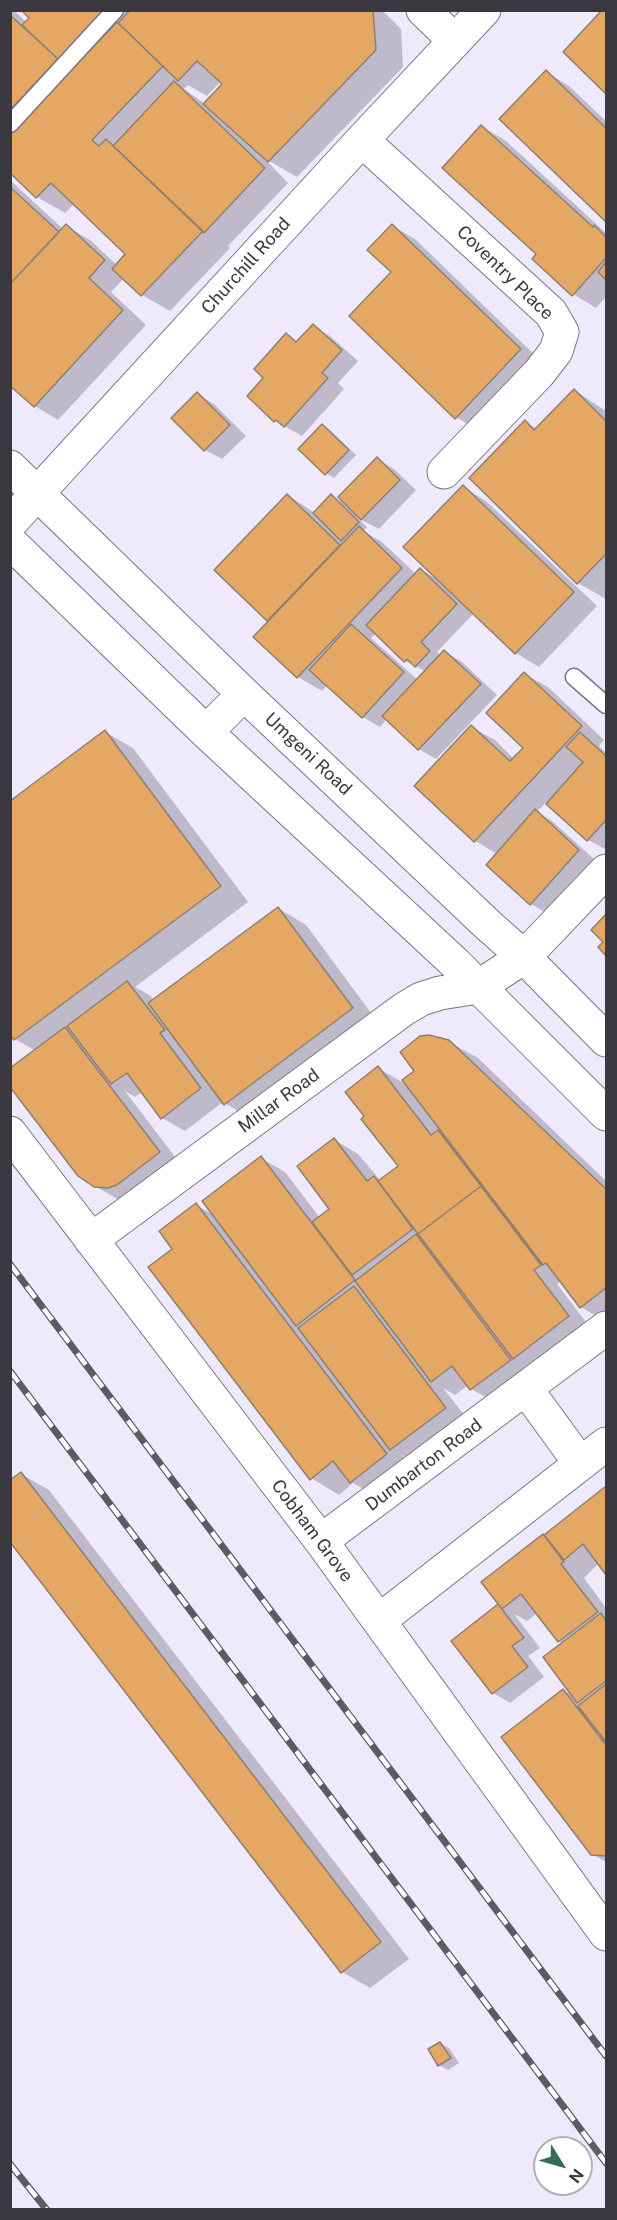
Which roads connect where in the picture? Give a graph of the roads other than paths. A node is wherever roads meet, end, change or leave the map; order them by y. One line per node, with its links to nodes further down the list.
1 (115, 10): 5 (lane)
2 (423, 10): 4 (street)
3 (484, 10): 4 (street, Churchill Road)
4 (455, 41): 6 (street, Churchill Road)
5 (10, 124)
6 (362, 140): 8 (street, Coventry Place); 9 (street, Churchill Road)
7 (10, 467): 9 (street, Umgeni Road)
8 (444, 472)
9 (38, 494): 10 (street, Churchill Road); 13 (street, Umgeni Road)
10 (10, 523)
11 (10, 542): 15 (street)
12 (574, 677): 14 (lane)
13 (244, 694): 15 (street); 17 (street, Umgeni Road)
14 (606, 705)
15 (206, 732): 18 (street)
16 (606, 871): 17 (street)
17 (524, 957): 18 (street); 19 (street, Umgeni Road)
18 (478, 987): 20 (street); 22 (street, Millar Road)
19 (606, 1040)
20 (606, 1114)
21 (10, 1133): 22 (street, Cobham Grove)
22 (91, 1239): 27 (street, Cobham Grove)
23 (606, 1328): 24 (street, Dumbarton Road)
24 (526, 1389): 26 (street); 27 (street, Dumbarton Road)
25 (606, 1444): 26 (street)
26 (580, 1463): 28 (street)
27 (321, 1541): 28 (street, Cobham Grove)
28 (380, 1620): 29 (street, Cobham Grove)
29 (605, 1929)

